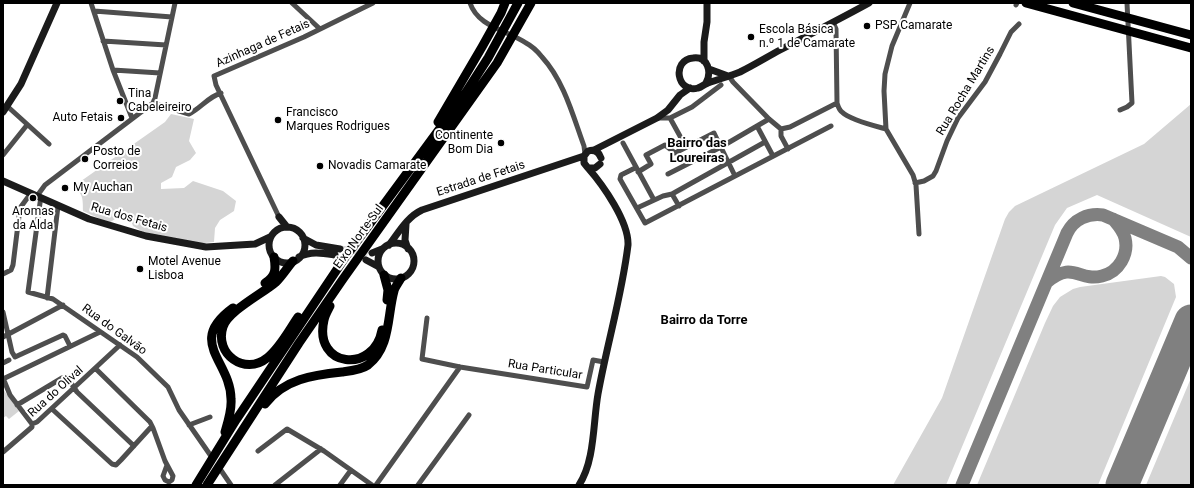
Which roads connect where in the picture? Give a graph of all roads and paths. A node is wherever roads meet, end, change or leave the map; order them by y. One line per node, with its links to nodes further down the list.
1 (57, 3): 40 (street)
2 (91, 3): 16 (street)
3 (175, 3): 17 (street)
4 (292, 3): 20 (street)
5 (373, 3): 20 (street, Azinhaga de Fetais)
6 (470, 3): 59 (street)
7 (505, 3): 58 (highway)
8 (518, 3): 58 (highway)
9 (531, 3): 99 (highway, Eixo Norte-Sul)
10 (707, 3): 23 (street)
11 (869, 3): 18 (street)
12 (910, 3): 50 (street)
13 (1026, 3): 25 (highway)
14 (1073, 3): 21 (highway)
15 (1127, 3): 41 (street)
16 (94, 12): 17 (street); 22 (street)
17 (172, 17): 24 (street)
18 (833, 22): 31 (street); 39 (street)
19 (1019, 24): 71 (street, Rua Rocha Martins)
20 (320, 29): 36 (street, Azinhaga de Fetais)
21 (1191, 35)
22 (103, 41): 24 (street); 29 (street)
23 (704, 42): 26 (street); 27 (street)
24 (166, 45): 30 (street)
25 (1191, 48)
26 (692, 58): 27 (street); 32 (street)
27 (704, 61): 28 (street)
28 (709, 69): 31 (street); 33 (street)
29 (113, 70): 30 (street); 42 (street)
30 (160, 73): 38 (street)
31 (729, 76): 33 (street); 45 (street)
32 (680, 81): 35 (street); 37 (street)
33 (706, 83): 35 (street)
34 (722, 85): 44 (street)
35 (690, 88): 37 (street, Estrada de Fetais)
36 (220, 93): 38 (street); 78 (street, Azinhaga de Fetais)
37 (674, 101): 43 (street, Estrada de Fetais)
38 (153, 103): 42 (street)
39 (837, 103): 49 (street); 50 (street)
40 (5, 109): 46 (street)
41 (1120, 110)
42 (132, 118): 73 (street)
43 (657, 118): 44 (street); 51 (street, Estrada de Fetais)
44 (670, 118): 56 (street)
45 (769, 119): 47 (street); 49 (street)
46 (28, 124): 54 (street); 60 (street)
47 (757, 126): 52 (street); 55 (street)
48 (831, 126): 57 (street)
49 (781, 129): 57 (street)
50 (886, 129): 71 (street)
51 (610, 142): 59 (street, Estrada de Fetais); 62 (street)
52 (765, 142): 61 (street); 63 (street)
53 (623, 143): 66 (street)
54 (49, 144)
55 (721, 146): 56 (street); 63 (street); 67 (street)
56 (686, 147): 66 (street)
57 (788, 149): 61 (street)
58 (421, 152): 88 (highway, Eixo Norte-Sul)
59 (587, 152): 62 (street); 64 (street, Estrada de Fetais); 65 (street)
60 (3, 155)
61 (773, 156): 68 (street)
62 (600, 161): 65 (street); 69 (street)
63 (729, 162): 68 (street); 72 (street)
64 (565, 163): 65 (street, Estrada de Fetais); 79 (street, Estrada de Fetais)
65 (587, 167): 69 (street)
66 (637, 170): 74 (street); 77 (street)
67 (668, 174)
68 (736, 176): 76 (street)
69 (600, 181): 109 (street)
70 (3, 182): 73 (street, Rua dos Fetais)
71 (915, 183): 81 (street)
72 (672, 194): 74 (street); 76 (street)
73 (38, 195): 75 (street, Rua dos Fetais); 95 (street); 100 (street, Rua do Galvão)
74 (654, 200): 77 (street)
75 (58, 206): 84 (street, Rua dos Fetais); 100 (street)
76 (679, 206): 77 (street)
77 (637, 208)
78 (279, 217): 80 (street)
79 (407, 221): 85 (street, Estrada de Fetais); 86 (street)
80 (284, 227): 82 (street); 83 (street)
81 (919, 234)
82 (270, 238): 84 (street, Rua dos Fetais); 90 (street)
83 (304, 238): 88 (street); 92 (street)
84 (255, 244): 90 (street, Rua dos Fetais)
85 (389, 245): 86 (street); 87 (street)
86 (408, 249): 98 (street)
87 (382, 250): 89 (street); 94 (street)
88 (343, 252): 97 (highway, Eixo Norte-Sul)
89 (372, 252)
90 (272, 254): 92 (street); 123 (highway)
91 (335, 255): 92 (street)
92 (296, 259): 97 (highway)
93 (366, 260): 94 (street)
94 (379, 267): 96 (street)
95 (3, 274)
96 (384, 275): 98 (street); 99 (highway)
97 (330, 277): 123 (highway, Eixo Norte-Sul)
98 (401, 278): 122 (highway)
99 (343, 279): 122 (highway, Eixo Norte-Sul)
100 (47, 298): 101 (street, Rua do Galvão)
101 (63, 305): 104 (street, Rua do Galvão); 105 (street)
102 (3, 312): 105 (street)
103 (427, 318): 111 (street, Rua Particular)
104 (100, 332): 106 (street, Rua do Galvão); 107 (street)
105 (5, 336): 107 (street)
106 (120, 345): 112 (street, Rua do Olival); 120 (street, Rua do Galvão)
107 (70, 346): 113 (street)
108 (9, 360): 110 (street)
109 (604, 362): 111 (street, Rua Particular); 138 (street)
110 (3, 363)
111 (460, 367): 136 (street)
112 (96, 369): 114 (street, Rua do Olival); 121 (street)
113 (3, 379): 115 (street)
114 (74, 389): 115 (street); 116 (street, Rua do Olival); 124 (street)
115 (17, 405): 119 (street)
116 (52, 409): 119 (street, Rua do Olival); 124 (street)
117 (469, 415): 137 (street)
118 (210, 417): 120 (street)
119 (32, 424): 125 (street, Rua do Olival)
120 (189, 425): 132 (street, Rua do Galvão)
121 (152, 426): 124 (street); 128 (street)
122 (245, 426): 131 (highway, Eixo Norte-Sul)
123 (223, 440): 130 (highway, Eixo Norte-Sul)
124 (134, 446)
125 (4, 449)
126 (320, 449): 127 (street); 129 (street); 133 (street)
127 (258, 451)
128 (167, 465)
129 (351, 470): 134 (street); 135 (street)
130 (196, 485)
131 (207, 485)
132 (231, 485)
133 (276, 485)
134 (340, 485)
135 (372, 485)
136 (376, 485)
137 (418, 485)
138 (579, 485)

